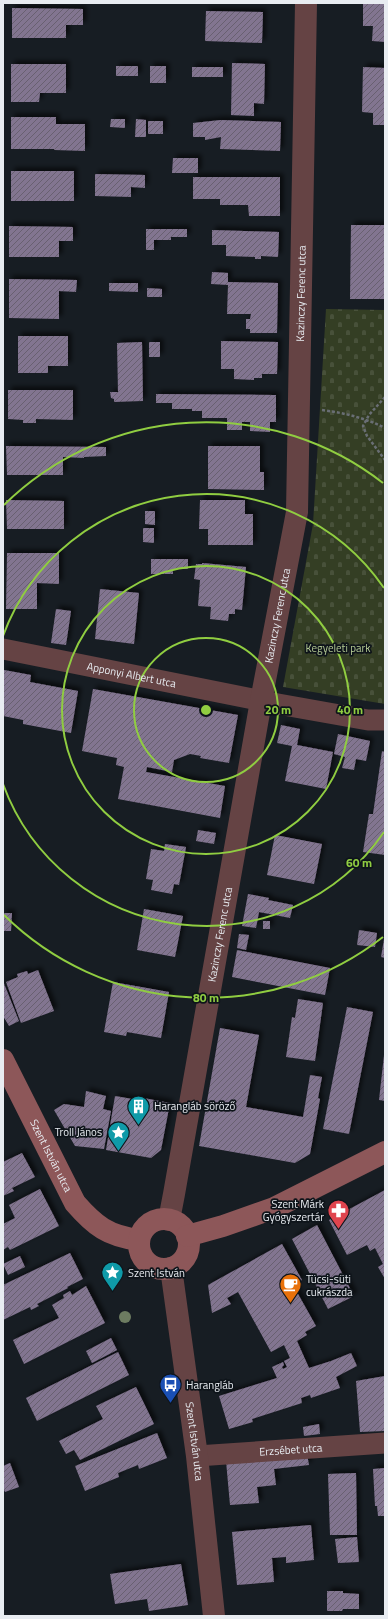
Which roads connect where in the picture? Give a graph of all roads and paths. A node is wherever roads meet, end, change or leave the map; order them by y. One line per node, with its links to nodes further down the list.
1 (306, 3): 3 (street, Kazinczy Ferenc utca)
2 (385, 398): 4 (path)
3 (299, 408): 4 (path); 8 (street, Kazinczy Ferenc utca)
4 (368, 419): 5 (path); 6 (path)
5 (385, 428)
6 (385, 460)
7 (3, 649): 8 (street, Apponyi Albert utca)
8 (261, 701): 9 (street, Apponyi Albert utca); 12 (street, Kazinczy Ferenc utca)
9 (385, 720)
10 (3, 1060): 14 (main road, Szent István utca)
11 (385, 1152): 13 (main road)
12 (169, 1220): 13 (main road); 14 (main road)
13 (187, 1236): 15 (main road)
14 (139, 1240): 15 (main road)
15 (171, 1268): 17 (street, Szent István utca)
16 (385, 1443): 17 (street, Erzsébet utca)
17 (197, 1456): 18 (street, Szent István utca)
18 (214, 1616)

